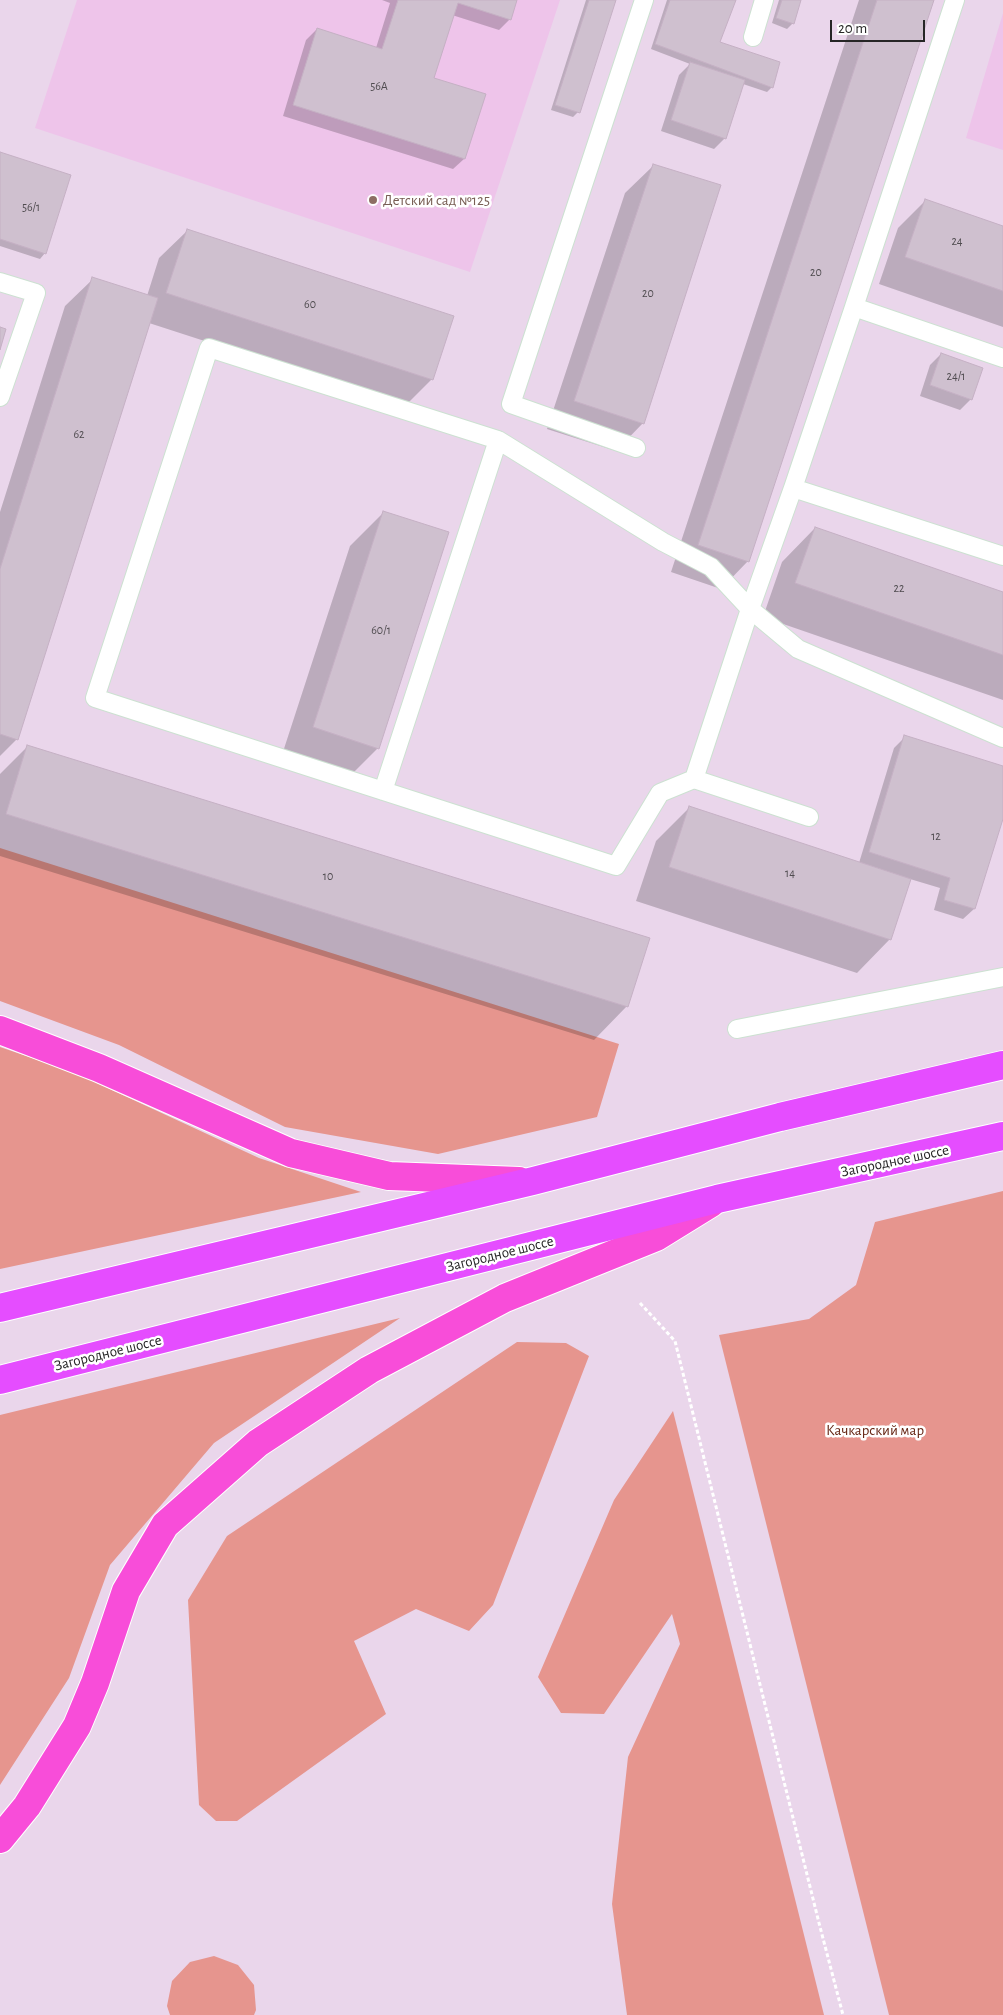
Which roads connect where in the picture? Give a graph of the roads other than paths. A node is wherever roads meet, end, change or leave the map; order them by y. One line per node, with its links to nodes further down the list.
1 (644, 0): 10 (lane)
2 (764, 0): 4 (lane)
3 (955, 0): 6 (lane)
4 (753, 37)
5 (0, 282): 8 (lane)
6 (854, 307): 7 (lane); 11 (lane)
7 (1003, 358)
8 (0, 397)
9 (498, 440): 13 (lane); 16 (lane); 16 (lane)
10 (636, 448)
11 (793, 488): 12 (lane); 13 (lane)
12 (1003, 556)
13 (750, 609): 14 (lane); 15 (lane)
14 (1003, 738)
15 (694, 779): 16 (lane); 17 (lane)
16 (383, 791)
17 (809, 817)
18 (1003, 977): 19 (lane)
19 (737, 1029)
20 (0, 1030): 23 (main road)
21 (1003, 1065): 23 (highway)
22 (1003, 1136): 24 (highway, Загородное шоссе)
23 (532, 1181): 25 (highway)
24 (717, 1199): 26 (highway, Загородное шоссе); 27 (main road)
25 (0, 1308)
26 (0, 1380)
27 (0, 1839)

